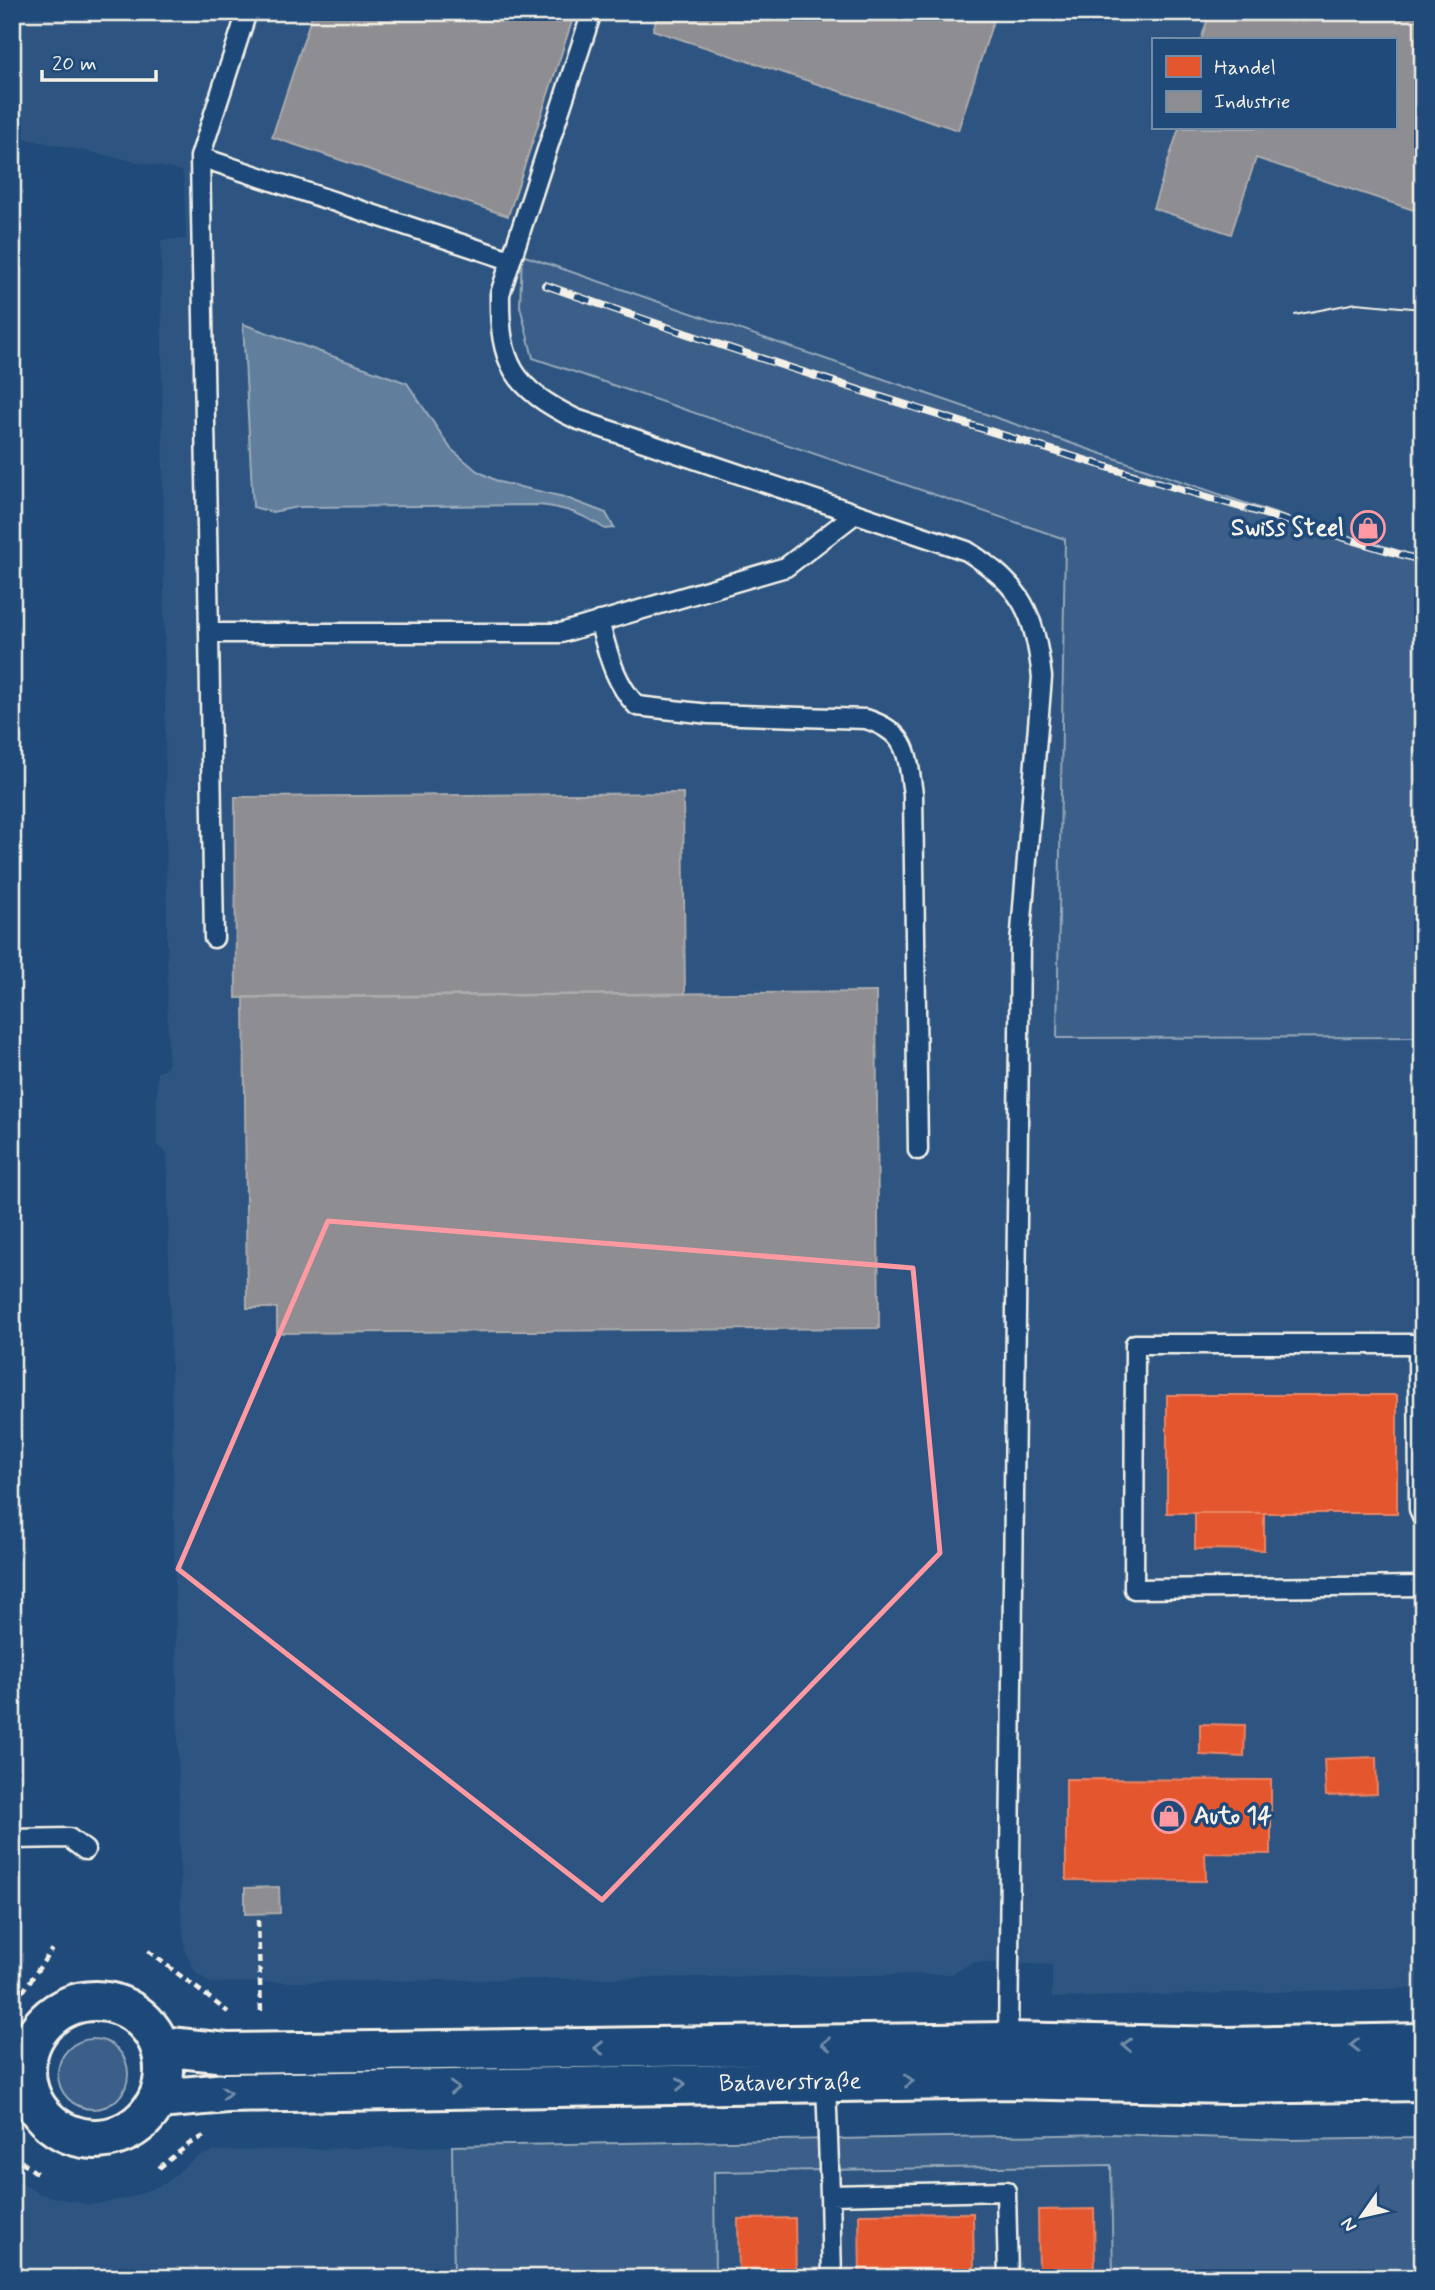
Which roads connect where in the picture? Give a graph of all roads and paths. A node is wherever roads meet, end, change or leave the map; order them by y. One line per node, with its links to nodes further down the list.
1 (247, 12): 3 (lane)
2 (592, 12): 4 (lane)
3 (200, 157): 4 (lane); 7 (lane)
4 (510, 260): 5 (lane)
5 (855, 514): 6 (lane); 22 (lane)
6 (599, 621): 7 (lane); 9 (lane)
7 (209, 633): 8 (lane)
8 (214, 938)
9 (918, 1150)
10 (1423, 1518): 11 (lane)
11 (1423, 1586)
12 (12, 1839): 13 (lane)
13 (85, 1850)
14 (258, 1920): 18 (path)
15 (52, 1950): 17 (path)
16 (148, 1951): 20 (path)
17 (12, 1998)
18 (261, 2011): 19 (path); 21 (path)
19 (274, 2011)
20 (237, 2012)
21 (249, 2012)
22 (1008, 2042): 23 (street, Bataverstraße, one-way to 22); 24 (street, Bataverstraße, one-way to 24); 26 (lane)
23 (1423, 2043)
24 (160, 2046): 25 (street); 30 (street)
25 (21, 2047): 29 (street)
26 (1009, 2079): 27 (street, Bataverstraße); 28 (street, Bataverstraße, one-way to 26)
27 (1423, 2081)
28 (826, 2082): 30 (street, Bataverstraße, one-way to 28); 33 (lane)
29 (21, 2097): 30 (street)
30 (158, 2099)
31 (12, 2154): 32 (path)
32 (39, 2175)
33 (830, 2196): 34 (lane); 35 (lane)
34 (832, 2278)
35 (1008, 2278)

